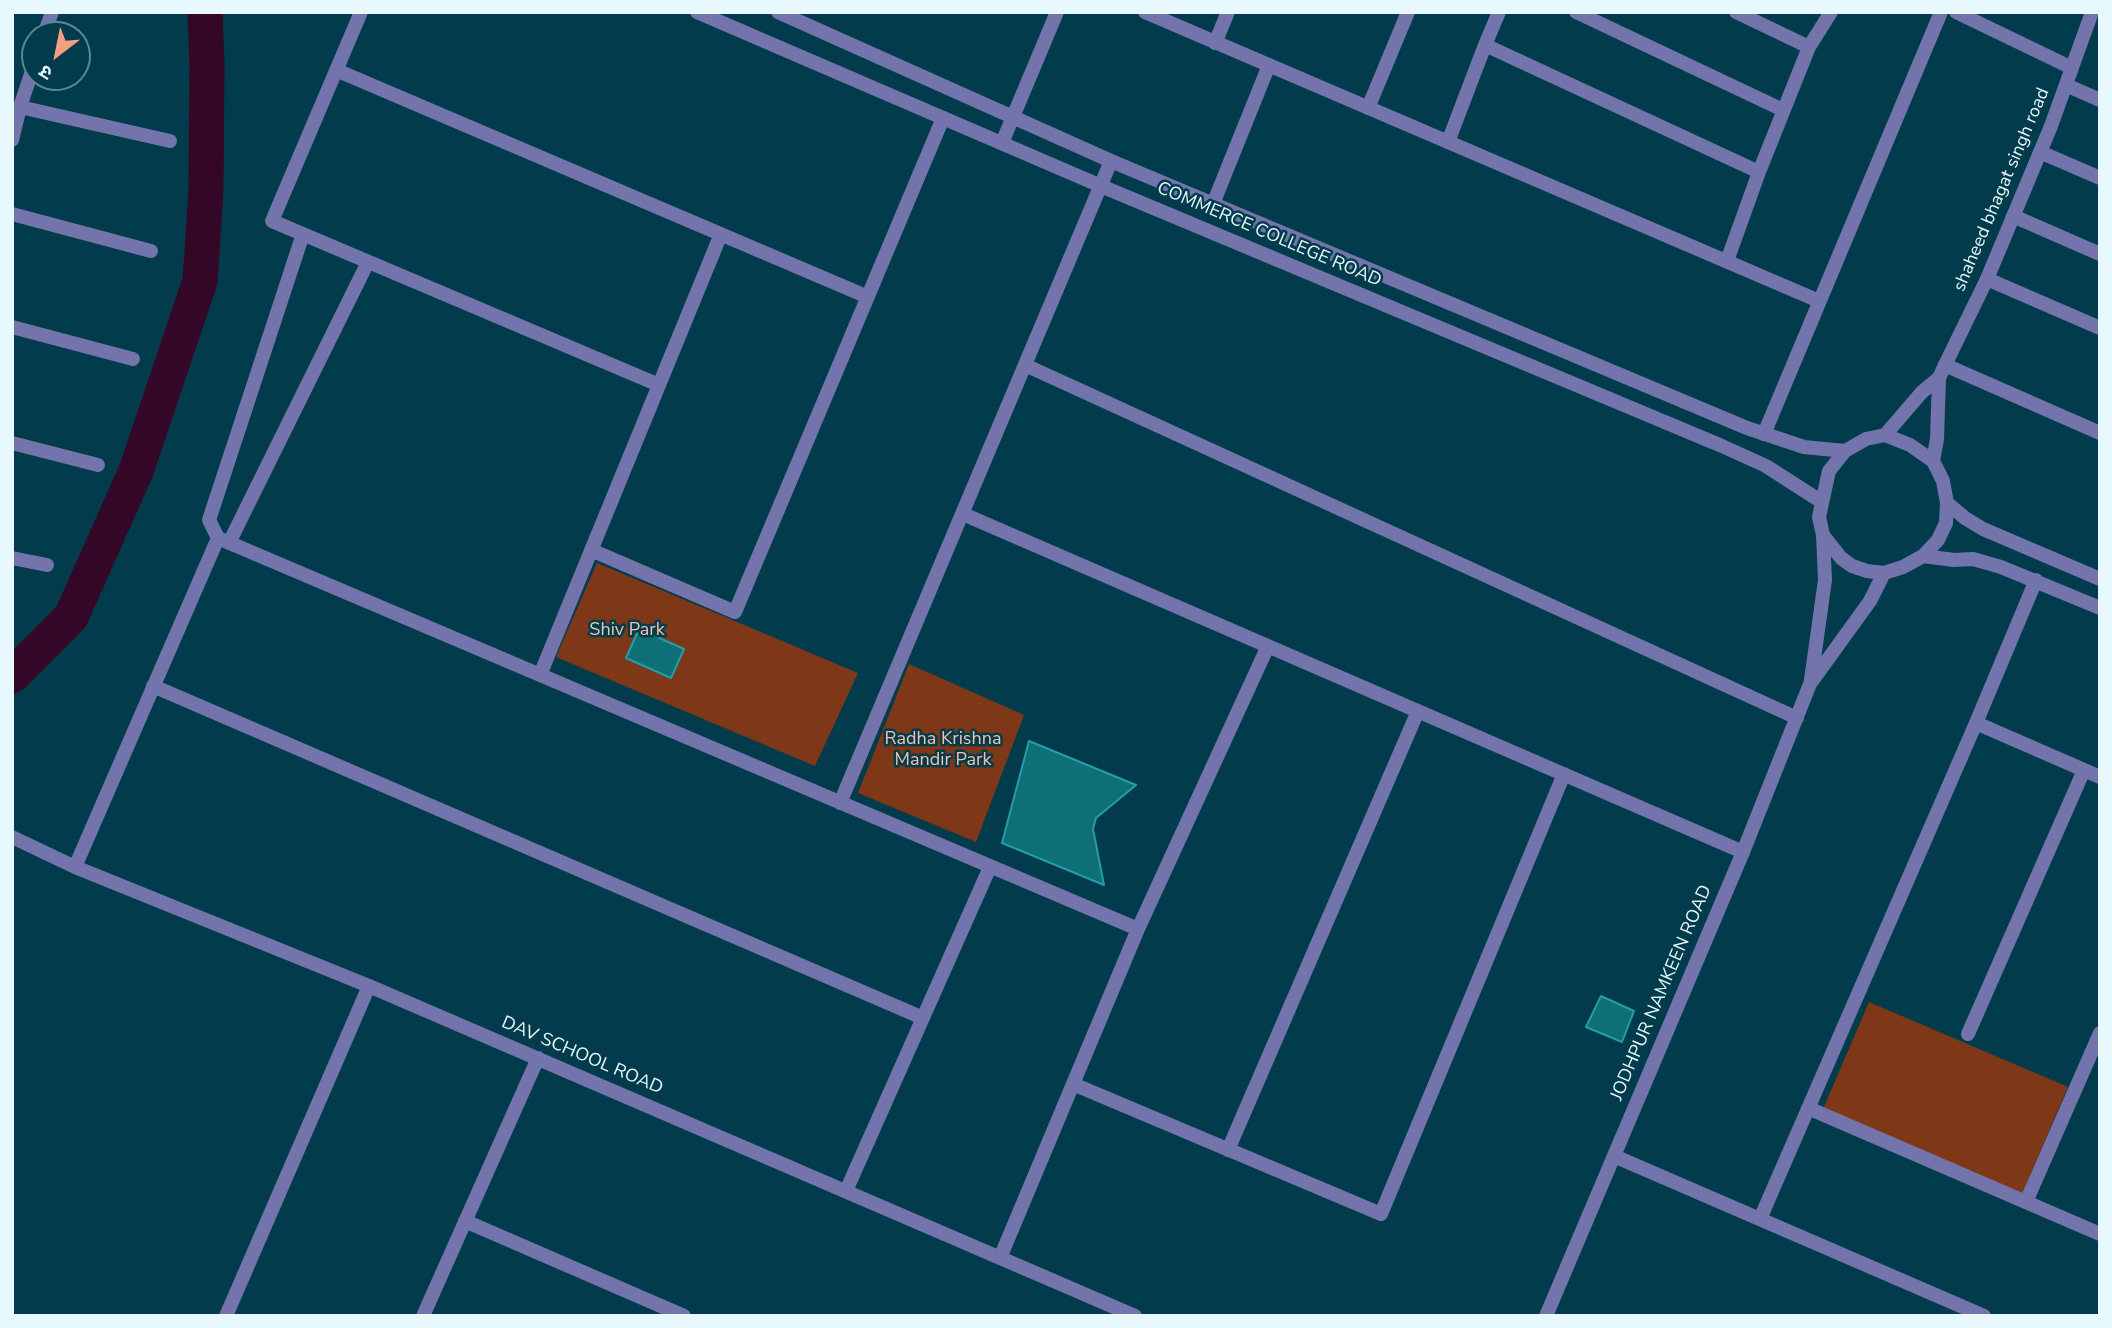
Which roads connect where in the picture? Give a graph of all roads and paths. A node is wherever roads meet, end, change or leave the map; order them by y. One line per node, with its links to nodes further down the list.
1 (360, 12): 21 (street)
2 (697, 12): 29 (street, COMMERCE COLLEGE ROAD)
3 (778, 12): 28 (street)
4 (1057, 12): 28 (street)
5 (1145, 12): 16 (street)
6 (1228, 12): 16 (street)
7 (1390, 12): 14 (street)
8 (1499, 12): 17 (street)
9 (1576, 12): 27 (street)
10 (1736, 12): 18 (street)
11 (1830, 12): 18 (street)
12 (1941, 12): 50 (street)
13 (1956, 12): 20 (street)
14 (1406, 16): 26 (street)
15 (2094, 19): 20 (street, shaheed bhagat singh road)
16 (1215, 43): 19 (street)
17 (1485, 45): 32 (street); 36 (street)
18 (1809, 47): 27 (street)
19 (1269, 65): 26 (street); 39 (street)
20 (2072, 68): 22 (street, shaheed bhagat singh road)
21 (336, 70): 42 (street); 43 (street)
22 (2066, 85): 24 (street); 34 (street, shaheed bhagat singh road)
23 (25, 91): 25 (street)
24 (2100, 100)
25 (20, 107): 30 (street); 31 (street)
26 (1368, 108): 32 (street)
27 (1783, 110): 36 (street)
28 (1013, 117): 33 (street); 35 (street)
29 (943, 118): 33 (street, COMMERCE COLLEGE ROAD); 49 (street)
30 (12, 140)
31 (170, 141)
32 (1448, 142): 46 (street)
33 (1002, 143): 38 (street, COMMERCE COLLEGE ROAD)
34 (2040, 152): 37 (street); 41 (street, shaheed bhagat singh road)
35 (1111, 160): 38 (street); 39 (street)
36 (1759, 172): 46 (street)
37 (2100, 178)
38 (1101, 186): 54 (street); 64 (street, COMMERCE COLLEGE ROAD)
39 (1213, 204): 58 (street)
40 (12, 214): 44 (street)
41 (2013, 216): 45 (street); 48 (street, shaheed bhagat singh road)
42 (303, 234): 47 (street); 68 (street)
43 (721, 234): 49 (street); 56 (street)
44 (151, 251)
45 (2100, 254)
46 (1727, 261): 50 (street)
47 (369, 262): 56 (street); 68 (street)
48 (1987, 279): 52 (street); 55 (street, shaheed bhagat singh road)
49 (868, 297): 69 (street)
50 (1819, 301): 58 (street)
51 (12, 327): 53 (street)
52 (2100, 328)
53 (133, 359)
54 (1026, 365): 66 (street); 82 (street)
55 (1942, 372): 57 (street); 59 (street); 62 (street)
56 (659, 385): 69 (street)
57 (2100, 433)
58 (1763, 434): 61 (street)
59 (1885, 435): 61 (street); 62 (street)
60 (12, 443): 63 (street)
61 (1845, 452): 64 (street)
62 (1933, 461): 65 (street)
63 (98, 465)
64 (1822, 502): 67 (street)
65 (1947, 503): 70 (street); 74 (street)
66 (963, 514): 77 (street); 87 (street)
67 (1823, 535): 73 (street); 79 (street)
68 (224, 540): 78 (street); 80 (street)
69 (591, 550): 78 (street)
70 (1923, 556): 73 (street); 75 (street)
71 (12, 558): 72 (street)
72 (47, 565)
73 (1884, 573): 79 (street)
74 (2100, 579)
75 (2036, 580): 76 (street); 83 (street)
76 (2100, 608)
77 (1268, 646): 81 (street); 92 (street)
78 (540, 675): 87 (street)
79 (1810, 684): 82 (street, JODHPUR NAMKEEN ROAD)
80 (153, 686): 90 (street); 94 (street)
81 (1418, 711): 85 (street); 100 (street)
82 (1797, 718): 89 (street, JODHPUR NAMKEEN ROAD)
83 (1976, 723): 84 (street); 99 (street)
84 (2084, 770): 86 (street); 96 (street)
85 (1564, 774): 89 (street); 100 (street)
86 (2100, 777)
87 (840, 803): 91 (street)
88 (12, 837): 90 (street, DAV SCHOOL ROAD)
89 (1743, 852): 101 (street, JODHPUR NAMKEEN ROAD)
90 (75, 866): 93 (street, DAV SCHOOL ROAD)
91 (990, 867): 92 (street); 94 (street)
92 (1138, 929): 98 (street)
93 (369, 986): 97 (street, DAV SCHOOL ROAD); 108 (street)
94 (923, 1018): 102 (street)
95 (2100, 1033): 103 (street)
96 (1968, 1034)
97 (538, 1058): 102 (street, DAV SCHOOL ROAD); 105 (street)
98 (1073, 1084): 100 (street); 107 (street)
99 (1808, 1108): 103 (street); 104 (street)
100 (1228, 1150)
101 (1614, 1156): 104 (street); 112 (street, JODHPUR NAMKEEN ROAD)
102 (846, 1191): 107 (street, DAV SCHOOL ROAD)
103 (2025, 1202): 106 (street)
104 (1760, 1219): 113 (street)
105 (466, 1221): 109 (street); 110 (street)
106 (2100, 1234)
107 (1000, 1258): 111 (street, DAV SCHOOL ROAD)
108 (226, 1316)
109 (423, 1316)
110 (684, 1316)
111 (1135, 1316)
112 (1546, 1316)
113 (1984, 1316)

